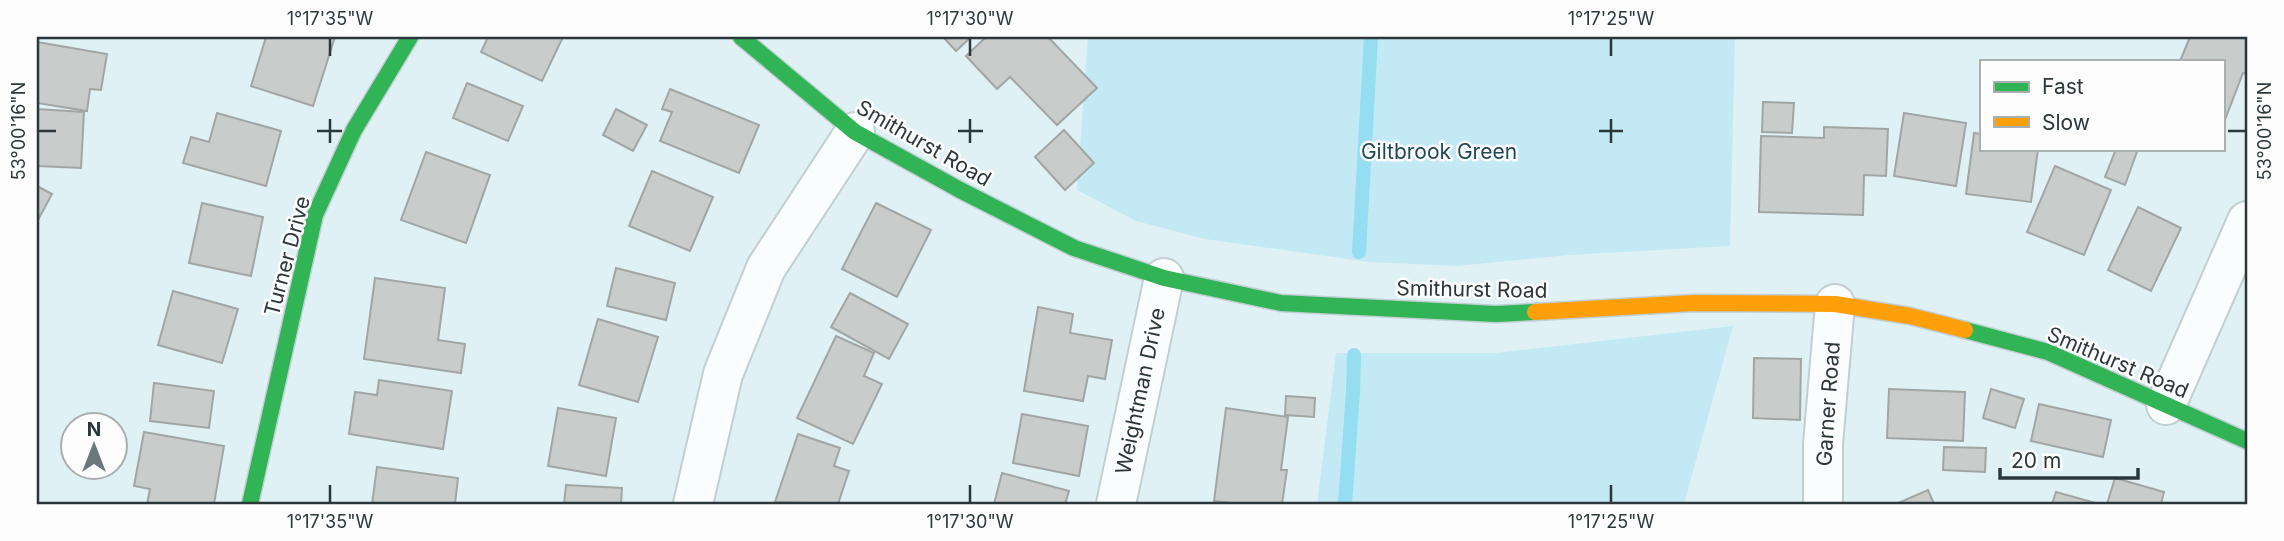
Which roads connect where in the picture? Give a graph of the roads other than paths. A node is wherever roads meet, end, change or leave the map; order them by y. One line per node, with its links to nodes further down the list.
1 (410, 37): 9 (street, Turner Drive)
2 (741, 37): 3 (street, Smithurst Road)
3 (855, 132): 5 (street, Smithurst Road); 10 (street)
4 (2247, 221): 7 (street)
5 (1164, 278): 6 (street, Smithurst Road); 11 (street, Weightman Drive)
6 (1835, 304): 7 (street, Smithurst Road); 12 (street, Garner Road)
7 (2166, 405): 8 (street, Smithurst Road)
8 (2247, 441)
9 (250, 504)
10 (693, 504)
11 (1116, 504)
12 (1823, 504)

